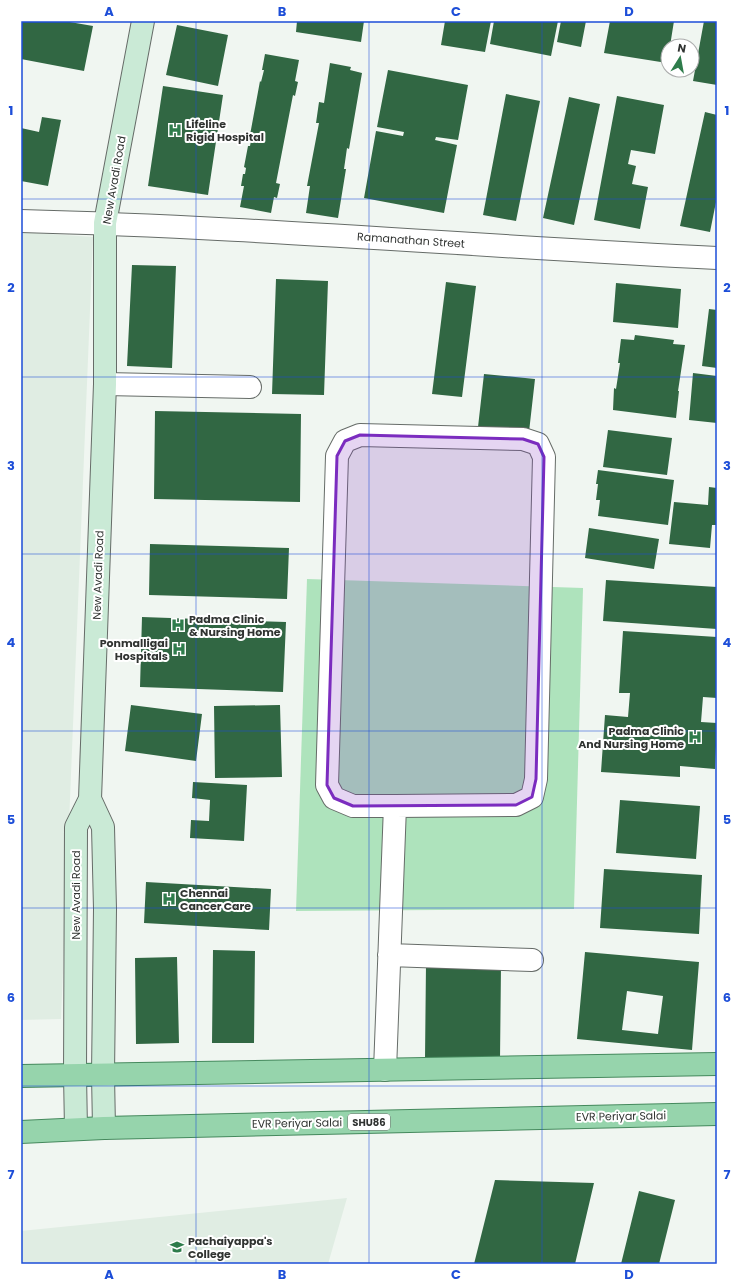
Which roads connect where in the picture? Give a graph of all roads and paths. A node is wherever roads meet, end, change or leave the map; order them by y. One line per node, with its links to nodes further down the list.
1 (143, 21): 3 (main road, New Avadi Road)
2 (21, 220): 3 (street, Ramanathan Street)
3 (105, 223): 4 (street, Ramanathan Street); 5 (main road, New Avadi Road)
4 (717, 258)
5 (105, 384): 6 (street); 7 (main road, New Avadi Road)
6 (250, 387)
7 (90, 799): 13 (main road, New Avadi Road); 14 (main road)
8 (395, 806): 8 (street); 9 (street)
9 (390, 955): 10 (street); 12 (street)
10 (532, 960)
11 (717, 1064): 12 (main road)
12 (385, 1070): 14 (main road)
13 (75, 1075): 14 (main road); 15 (main road); 18 (main road, New Avadi Road)
14 (102, 1075): 17 (main road)
15 (21, 1076)
16 (717, 1114): 17 (main road, EVR Periyar Salai / SHU86)
17 (104, 1128): 18 (main road, EVR Periyar Salai / SHU86)
18 (76, 1129): 19 (main road, EVR Periyar Salai / SHU86)
19 (21, 1132)

